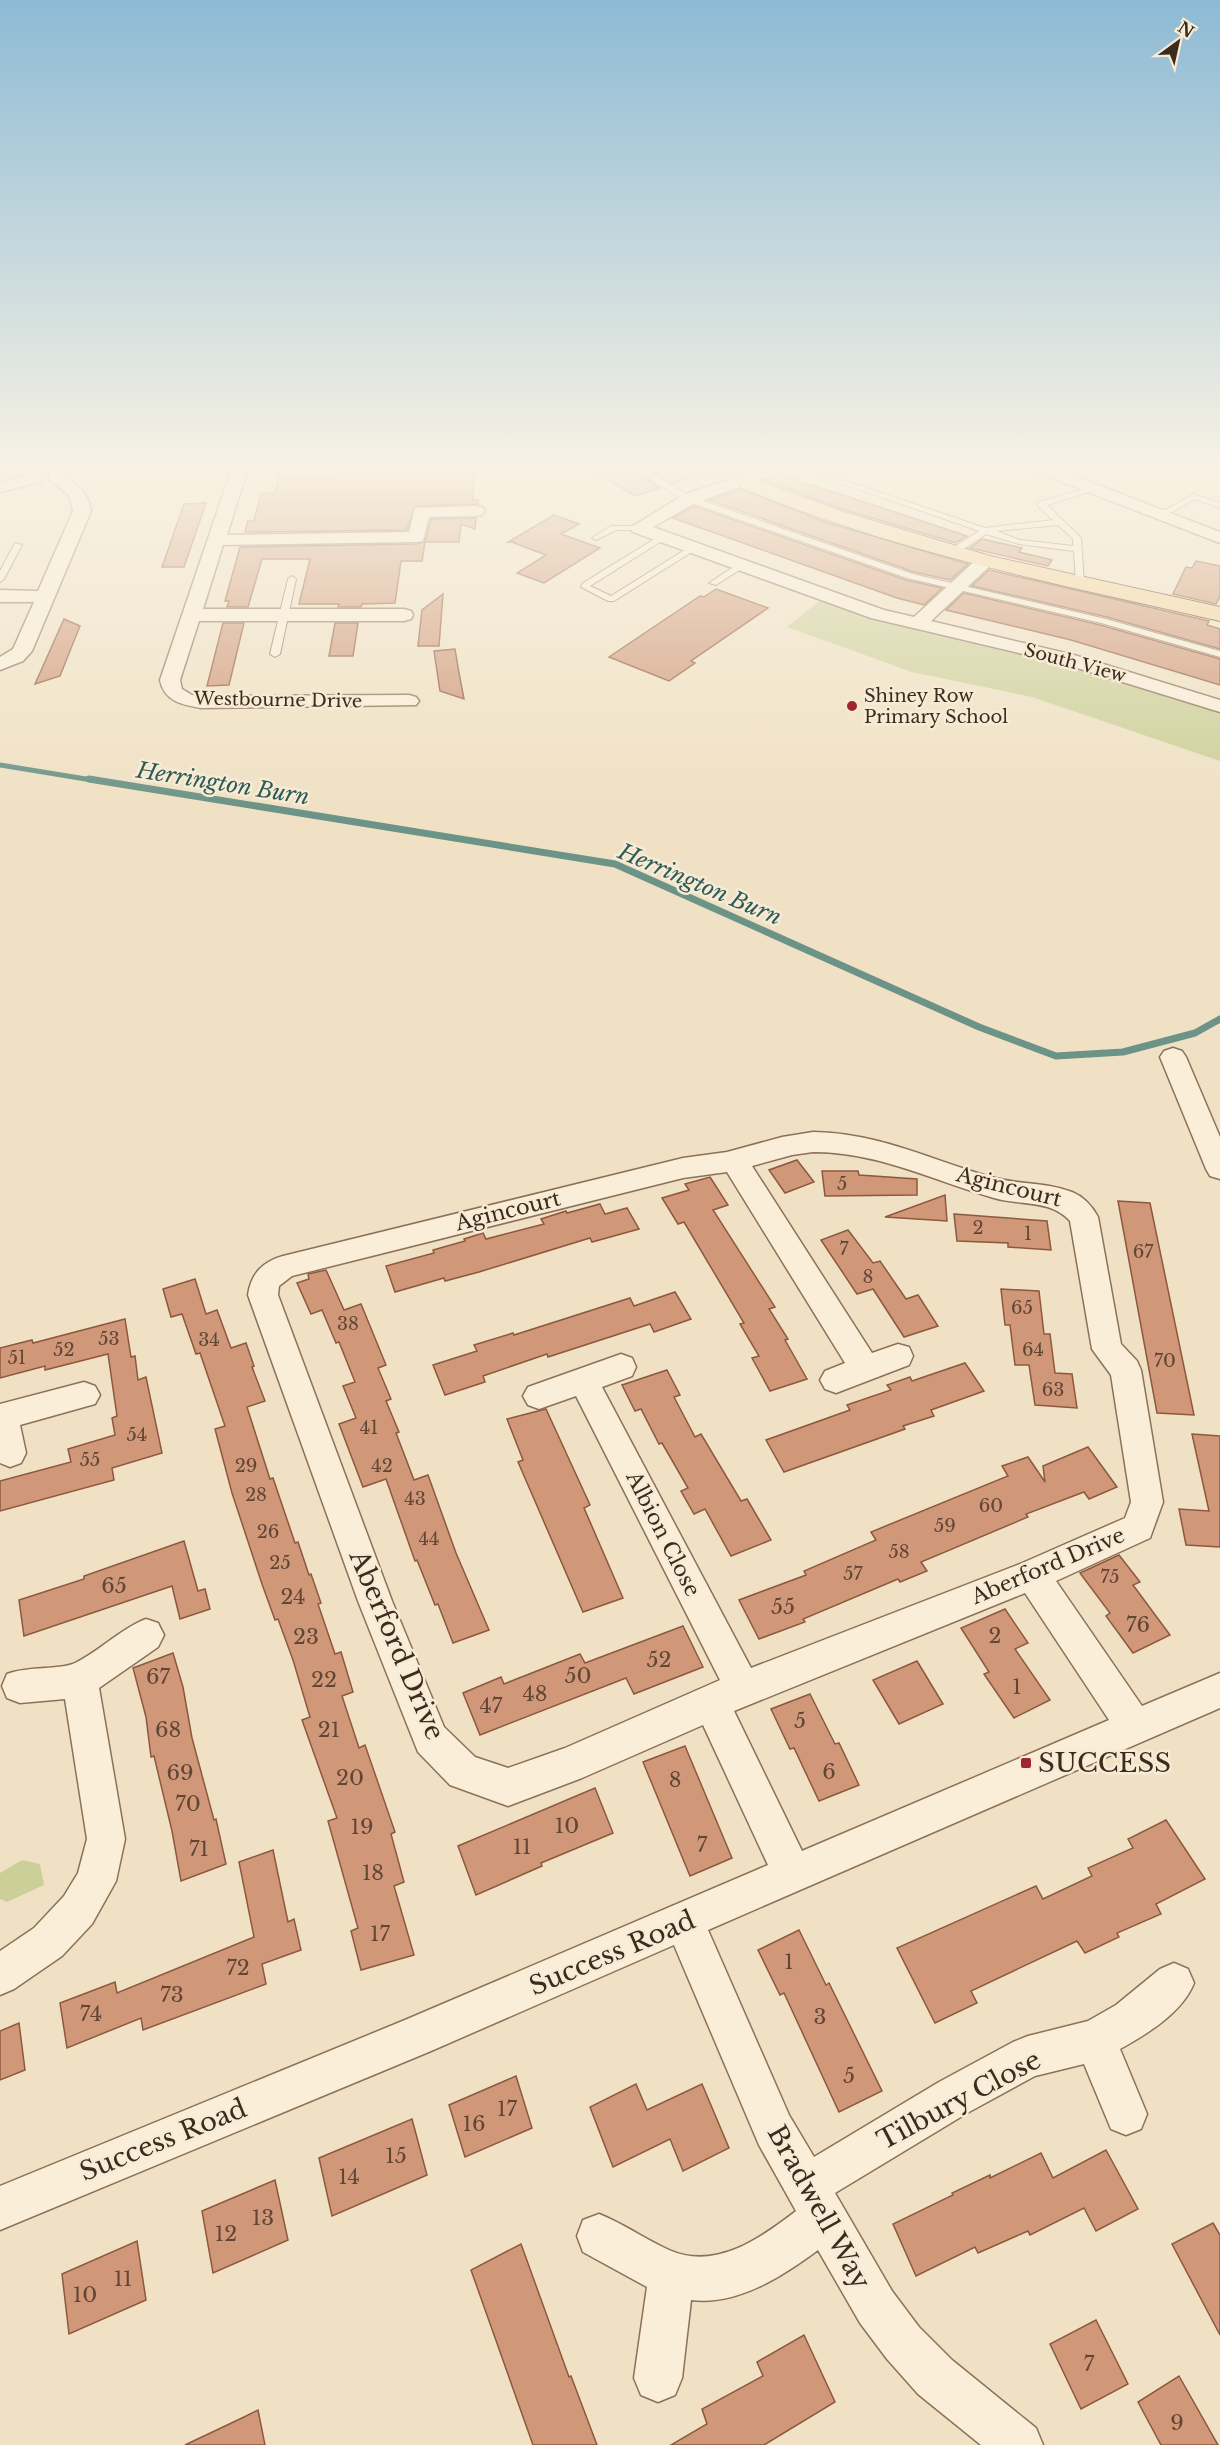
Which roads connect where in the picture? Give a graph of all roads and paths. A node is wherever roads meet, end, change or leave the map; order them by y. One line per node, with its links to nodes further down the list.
1 (53, 579): 16 (street)
2 (204, 579): 18 (street, Westbourne Drive)
3 (292, 579): 19 (lane)
4 (595, 579): 5 (lane)
5 (643, 579)
6 (719, 579): 12 (lane)
7 (780, 579): 21 (street, South View)
8 (922, 579): 14 (lane)
9 (967, 579): 14 (street)
10 (1060, 579): 13 (main road)
11 (1080, 579): 13 (lane)
12 (713, 583)
13 (1080, 584): 17 (main road)
14 (958, 588): 21 (street); 23 (lane)
15 (0, 596): 16 (street)
16 (45, 597): 24 (street)
17 (1220, 614)
18 (192, 615): 19 (street); 25 (street, Westbourne Drive)
19 (283, 615): 20 (street); 22 (lane)
20 (404, 615)
21 (917, 624): 26 (street, South View)
22 (275, 654)
23 (1220, 654)
24 (0, 664)
25 (409, 701)
26 (1220, 706)
27 (1173, 1057): 29 (street)
28 (734, 1161): 30 (street, Agincourt); 31 (street, Agincourt); 34 (street)
29 (1220, 1169)
30 (1075, 1206): 41 (street, Aberford Drive)
31 (284, 1267): 46 (street, Aberford Drive)
32 (898, 1356): 34 (street)
33 (621, 1367): 35 (street)
34 (865, 1369): 36 (street)
35 (583, 1380): 38 (street); 46 (street, Albion Close)
36 (836, 1380)
37 (84, 1395): 39 (street)
38 (539, 1396)
39 (1, 1417): 40 (street)
40 (10, 1453)
41 (1032, 1575): 46 (street, Aberford Drive); 47 (street)
42 (146, 1635): 43 (street)
43 (80, 1680): 44 (street); 50 (street)
44 (20, 1686)
45 (1220, 1690): 47 (street, Success Road)
46 (727, 1696): 48 (street)
47 (1135, 1727): 48 (street, Success Road)
48 (793, 1875): 49 (street, Success Road)
49 (684, 1922): 54 (street, Bradwell Way); 55 (street, Success Road)
50 (0, 1975)
51 (1174, 1983): 52 (street, Tilbury Close)
52 (1095, 2040): 53 (street); 54 (street, Tilbury Close)
53 (1126, 2114)
54 (815, 2202): 57 (street, Tilbury Close); 59 (street, Bradwell Way)
55 (0, 2208)
56 (599, 2236): 57 (street)
57 (672, 2274): 58 (street)
58 (658, 2378)
59 (1019, 2445)

